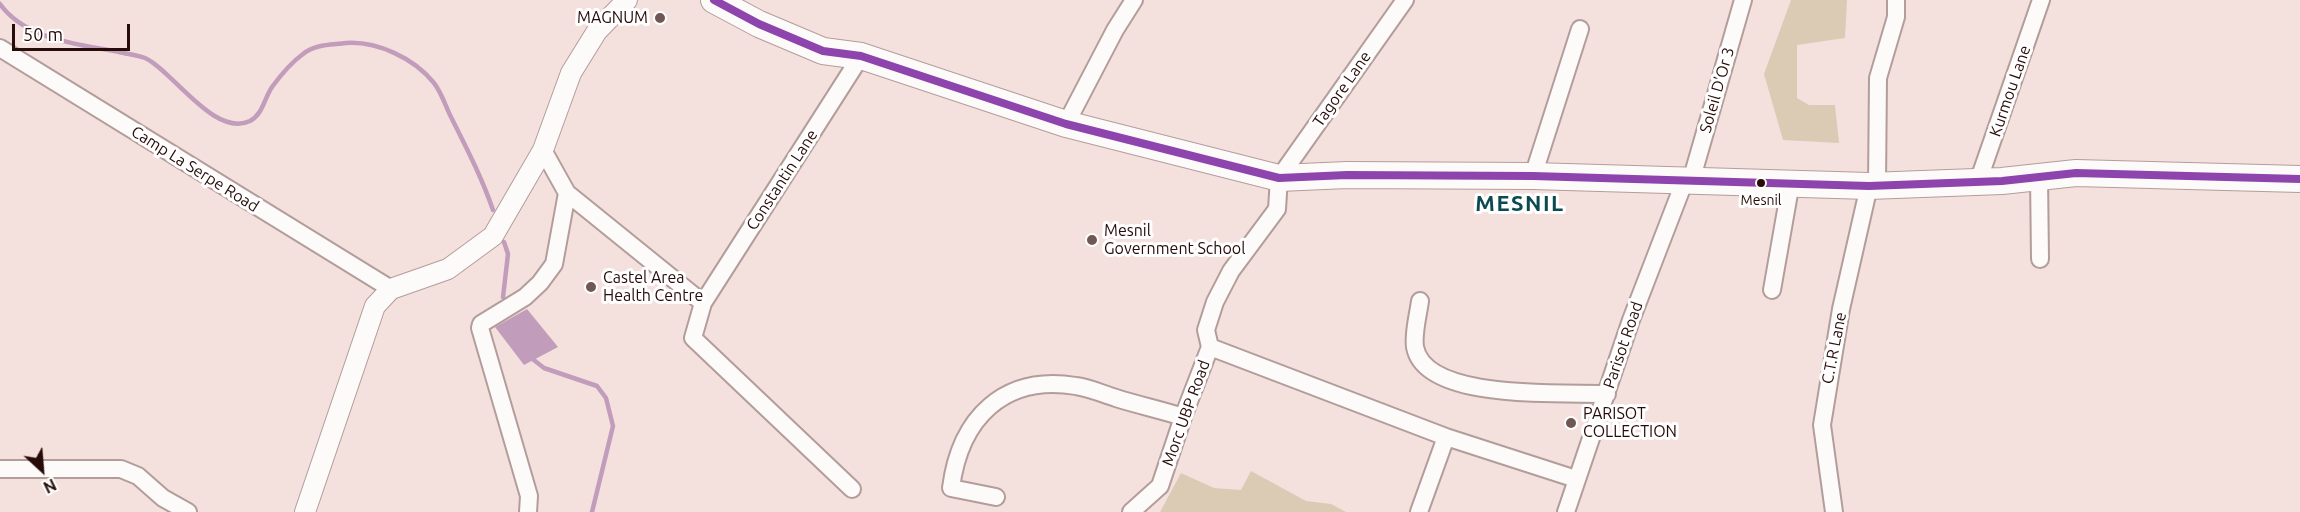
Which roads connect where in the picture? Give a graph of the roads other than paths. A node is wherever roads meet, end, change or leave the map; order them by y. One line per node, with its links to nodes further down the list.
1 (627, 0): 12 (street)
2 (714, 0): 10 (main road)
3 (1134, 0): 11 (street)
4 (1405, 0): 15 (street, Tagore Lane)
5 (1743, 0): 17 (street, Soleil D'Or 3)
6 (1896, 0): 20 (street, C.T.R Lane)
7 (2041, 0): 19 (street, Kurmou Lane)
8 (1580, 29): 13 (street)
9 (0, 48): 23 (street, Camp La Serpe Road)
10 (861, 56): 11 (main road); 26 (street, Constantin Lane)
11 (1066, 124): 15 (main road)
12 (543, 150): 21 (street); 23 (street)
13 (1533, 176): 15 (main road); 17 (main road)
14 (2039, 176): 16 (main road); 19 (main road); 22 (street)
15 (1279, 178): 27 (street, Morc UBP Road)
16 (2300, 179)
17 (1688, 180): 18 (main road); 28 (street, Parisot Road)
18 (1791, 182): 20 (main road); 24 (street)
19 (1978, 182): 20 (main road)
20 (1873, 185): 41 (street, C.T.R Lane)
21 (567, 194): 26 (street); 37 (street)
22 (2040, 259)
23 (391, 290): 36 (street)
24 (1772, 290)
25 (1420, 301): 28 (street)
26 (703, 303): 33 (street, Constantin Lane)
27 (1210, 347): 29 (street, Morc UBP Road); 30 (street)
28 (1607, 394): 32 (street, Parisot Road)
29 (1183, 417): 34 (street); 38 (street, Morc UBP Road)
30 (1446, 437): 32 (street); 39 (street)
31 (0, 469): 35 (street)
32 (1576, 479): 40 (street, Parisot Road)
33 (852, 489)
34 (996, 497)
35 (188, 512)
36 (305, 512)
37 (528, 512)
38 (1131, 512)
39 (1419, 512)
40 (1566, 512)
41 (1834, 512)

